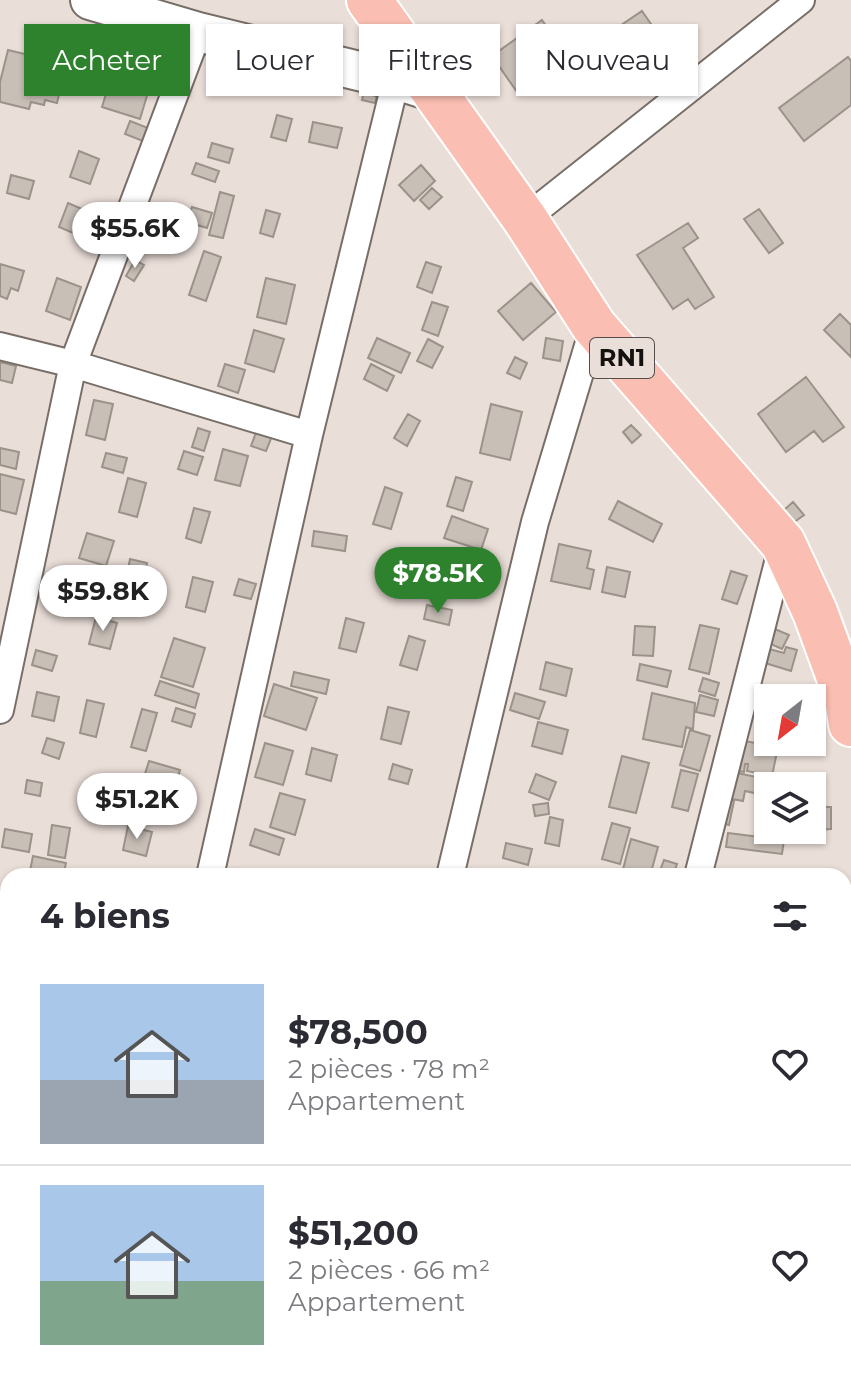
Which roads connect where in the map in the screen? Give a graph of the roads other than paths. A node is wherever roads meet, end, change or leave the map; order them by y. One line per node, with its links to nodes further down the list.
1 (90, 0): 5 (street)
2 (369, 0): 4 (highway, RN1)
3 (801, 0): 9 (street)
4 (387, 24)
5 (198, 32): 6 (street); 12 (street)
6 (359, 71)
7 (392, 96): 13 (street)
8 (439, 96): 9 (highway, RN1)
9 (525, 219): 10 (highway, RN1)
10 (594, 326): 14 (highway, RN1); 18 (street)
11 (0, 346): 12 (street)
12 (73, 364): 13 (street); 15 (street)
13 (309, 435): 17 (street)
14 (783, 543): 16 (highway, RN1); 19 (street)
15 (0, 710)
16 (851, 724)
17 (212, 868)
18 (452, 868)
19 (700, 868)

